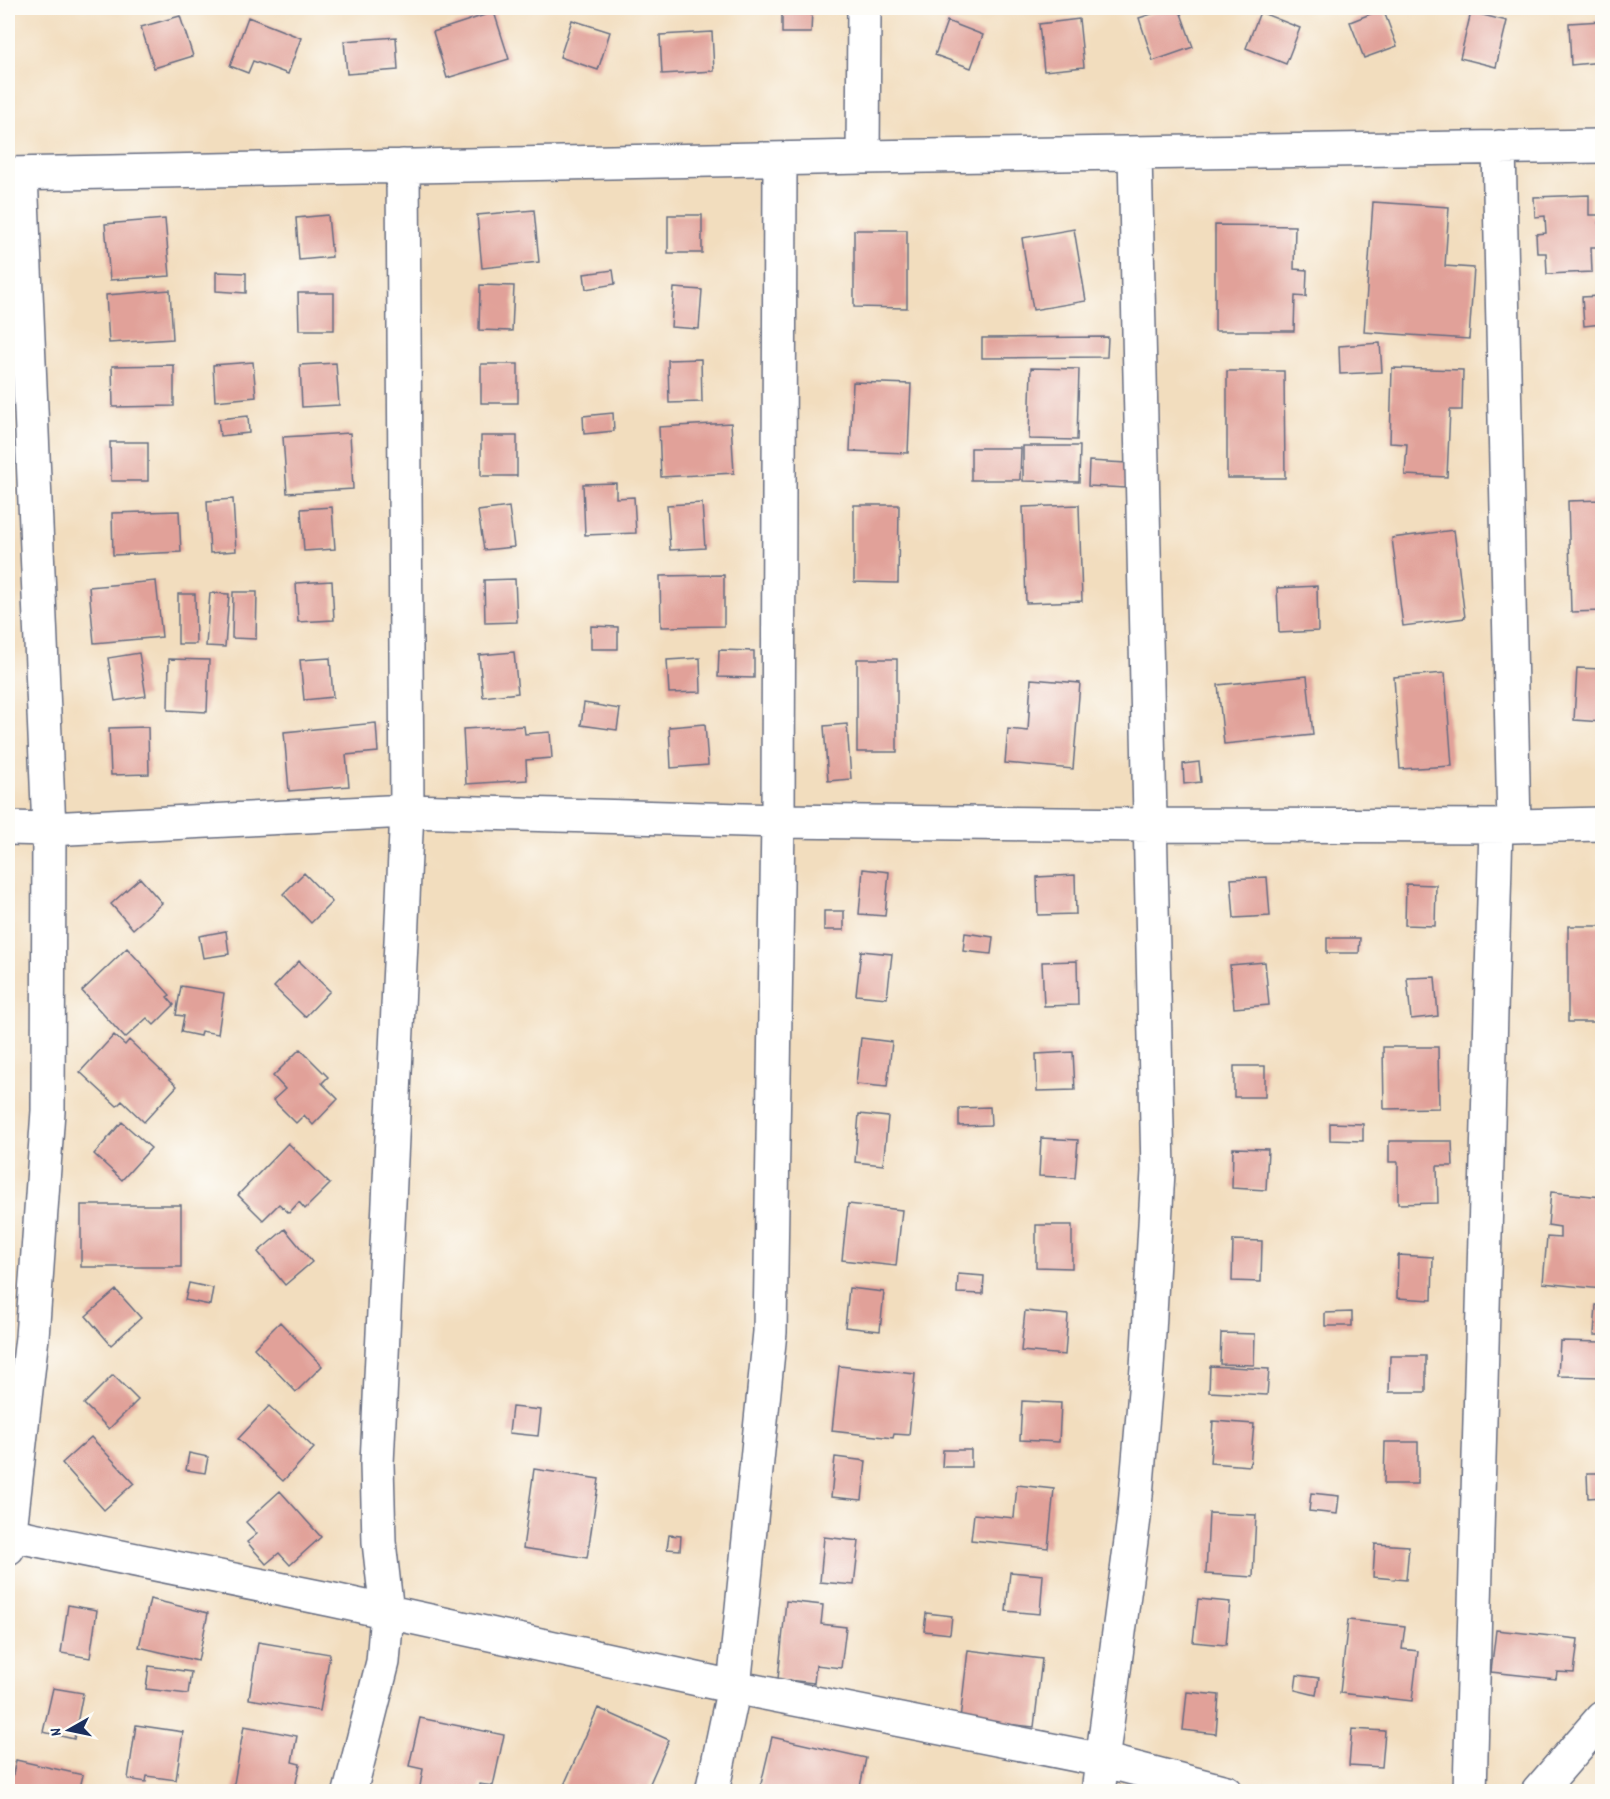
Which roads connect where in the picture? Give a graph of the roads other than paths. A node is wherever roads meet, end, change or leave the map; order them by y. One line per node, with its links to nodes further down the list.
1 (864, 8): 5 (street)
2 (1602, 146): 3 (street)
3 (1499, 147): 4 (street); 13 (street)
4 (1135, 154): 5 (street); 12 (street)
5 (863, 157): 6 (street)
6 (780, 159): 7 (street); 10 (street)
7 (403, 166): 8 (street); 9 (street)
8 (14, 175): 15 (street)
9 (407, 811): 10 (street); 15 (street); 17 (street)
10 (778, 821): 12 (street); 18 (street)
11 (1602, 824): 13 (street)
12 (1150, 825): 13 (street); 20 (street)
13 (1505, 826): 24 (street)
14 (8, 828): 15 (street)
15 (49, 829): 16 (street)
16 (8, 1539): 17 (street)
17 (387, 1612): 18 (street); 21 (street)
18 (734, 1687): 20 (street); 22 (street)
19 (1602, 1718): 25 (street)
20 (1100, 1776): 23 (street)
21 (350, 1791)
22 (712, 1791)
23 (1226, 1791)
24 (1470, 1791)
25 (1538, 1791)

